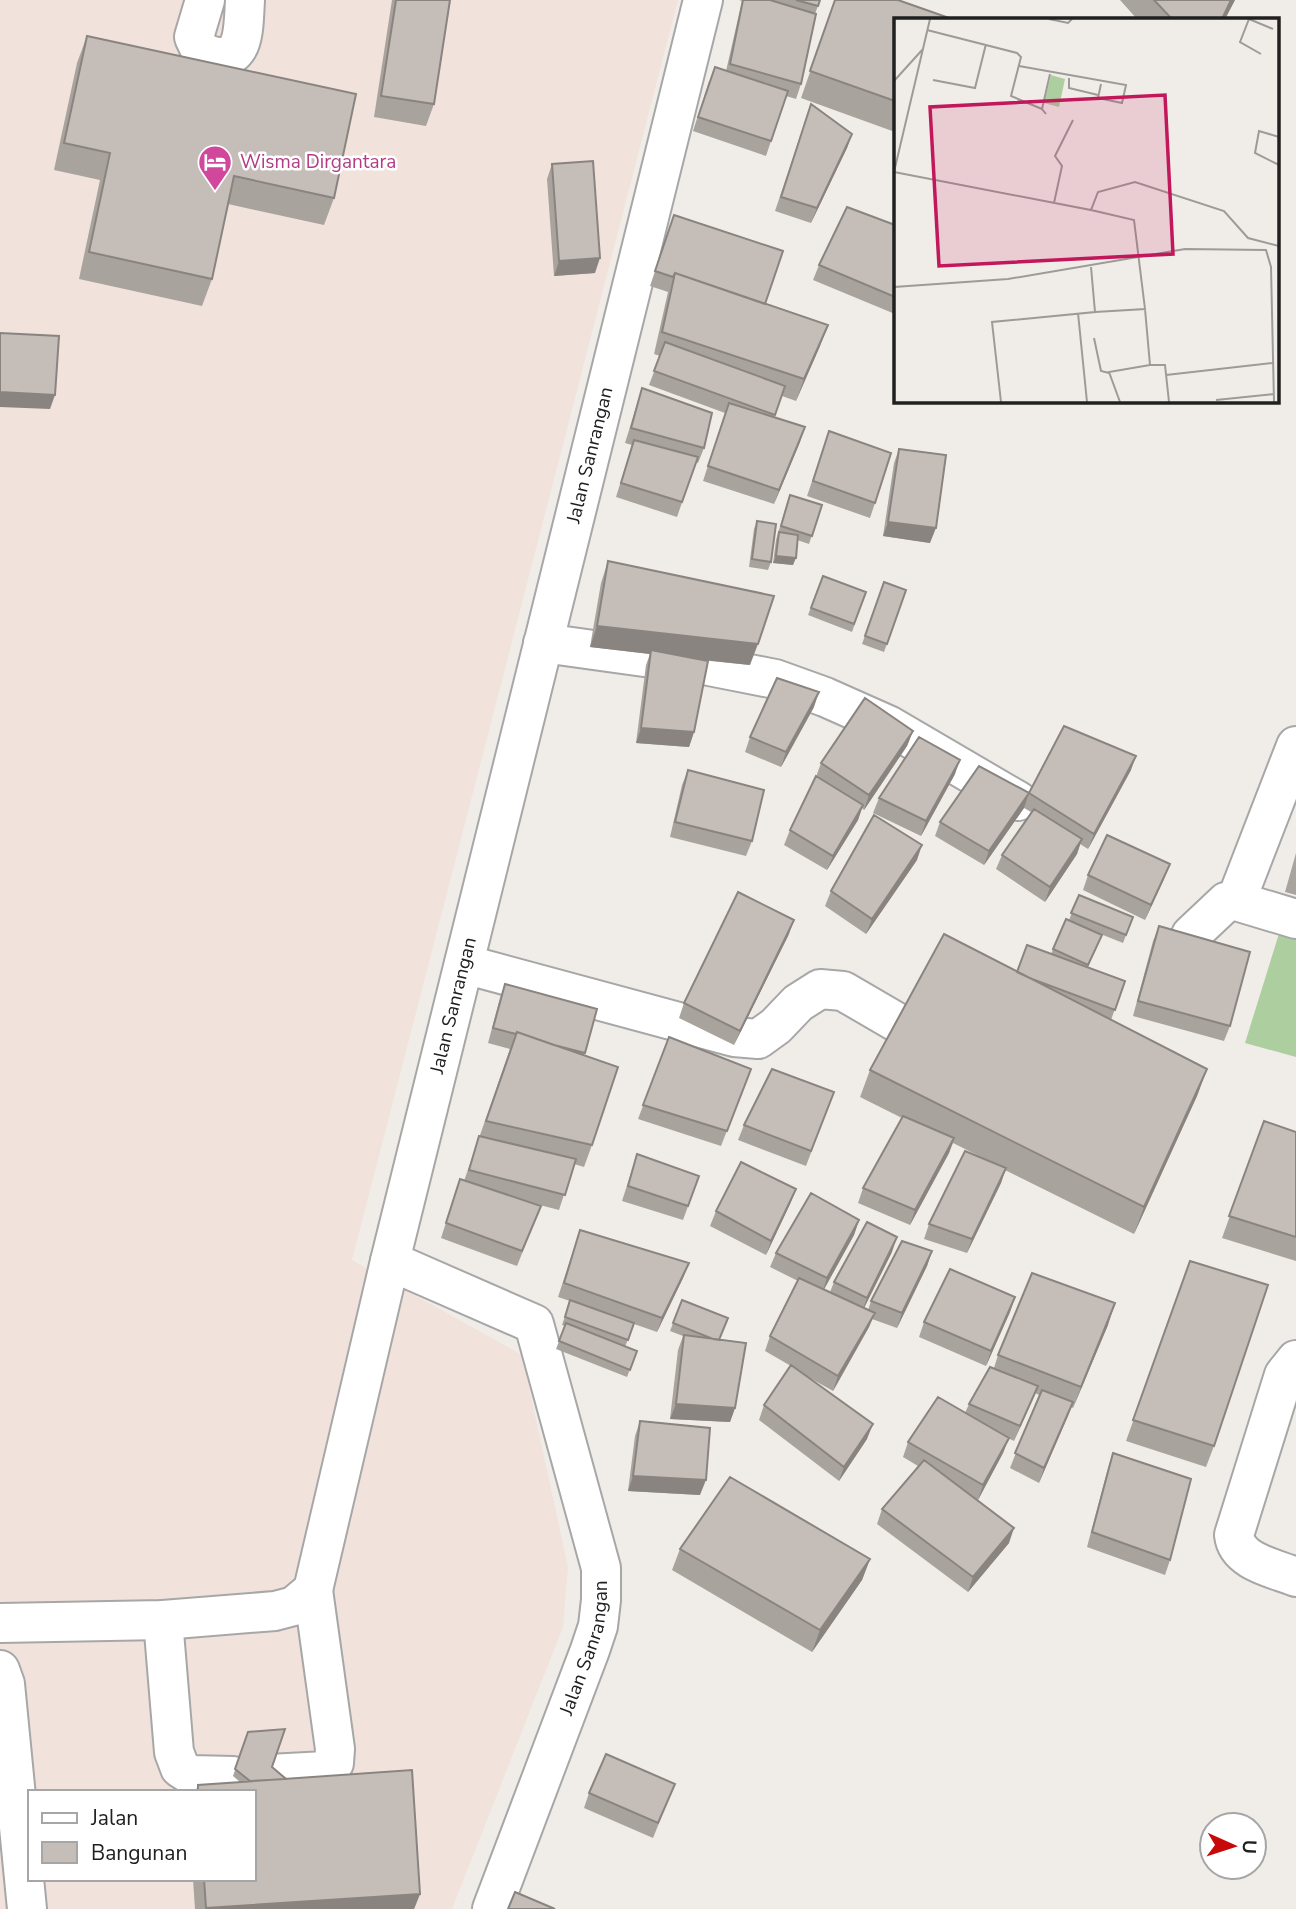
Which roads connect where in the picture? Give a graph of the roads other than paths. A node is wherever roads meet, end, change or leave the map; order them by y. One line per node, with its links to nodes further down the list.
1 (205, 0): 2 (street)
2 (245, 0)
3 (703, 0): 4 (street, Jalan Sanrangan)
4 (543, 643): 6 (street); 10 (street, Jalan Sanrangan)
5 (1296, 746): 7 (street)
6 (1044, 818)
7 (1236, 901): 8 (street); 9 (street)
8 (1296, 919)
9 (1191, 934)
10 (464, 964): 11 (street); 12 (street, Jalan Sanrangan)
11 (974, 1066)
12 (390, 1261): 15 (street); 20 (street, Jalan Sanrangan)
13 (1296, 1360): 14 (street)
14 (1296, 1577)
15 (313, 1590): 16 (street); 16 (street)
16 (163, 1620): 17 (street)
17 (0, 1623)
18 (0, 1670): 19 (street)
19 (27, 1909)
20 (492, 1909)

